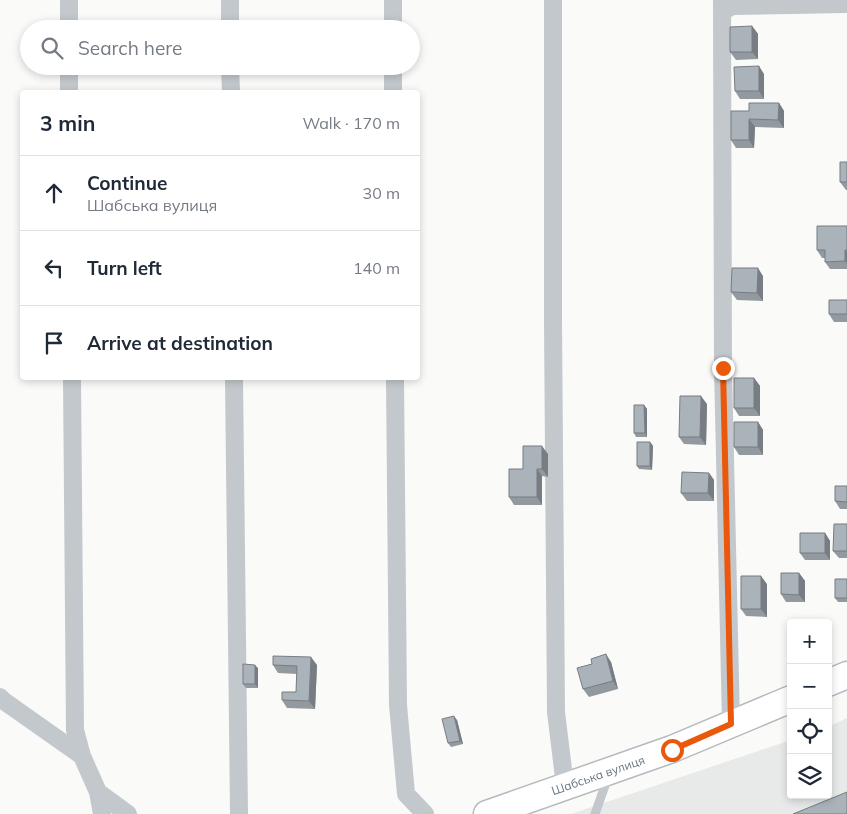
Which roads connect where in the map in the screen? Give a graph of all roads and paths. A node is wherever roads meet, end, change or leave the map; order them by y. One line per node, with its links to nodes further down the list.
1 (69, 0): 7 (street)
2 (230, 0): 8 (street)
3 (393, 0): 9 (street)
4 (552, 0): 26 (street)
5 (847, 4): 6 (street)
6 (722, 6): 23 (street)
7 (69, 20)
8 (230, 20)
9 (393, 20)
10 (69, 75): 13 (street)
11 (230, 75): 14 (street)
12 (393, 75): 15 (street)
13 (69, 90)
14 (231, 90)
15 (393, 90)
16 (72, 380): 24 (street)
17 (234, 380): 30 (street)
18 (396, 380): 31 (street)
19 (847, 675): 20 (main road)
20 (832, 681)
21 (0, 697): 24 (street)
22 (787, 701): 23 (main road, Шабська вулиця)
23 (731, 724): 25 (main road, Шабська вулиця)
24 (82, 756): 27 (street)
25 (610, 771): 26 (main road, Шабська вулиця); 33 (lane)
26 (565, 786): 32 (main road, Шабська вулиця)
27 (98, 792): 28 (street); 29 (street)
28 (102, 814)
29 (128, 814)
30 (239, 814)
31 (425, 814)
32 (487, 814)
33 (595, 814)

